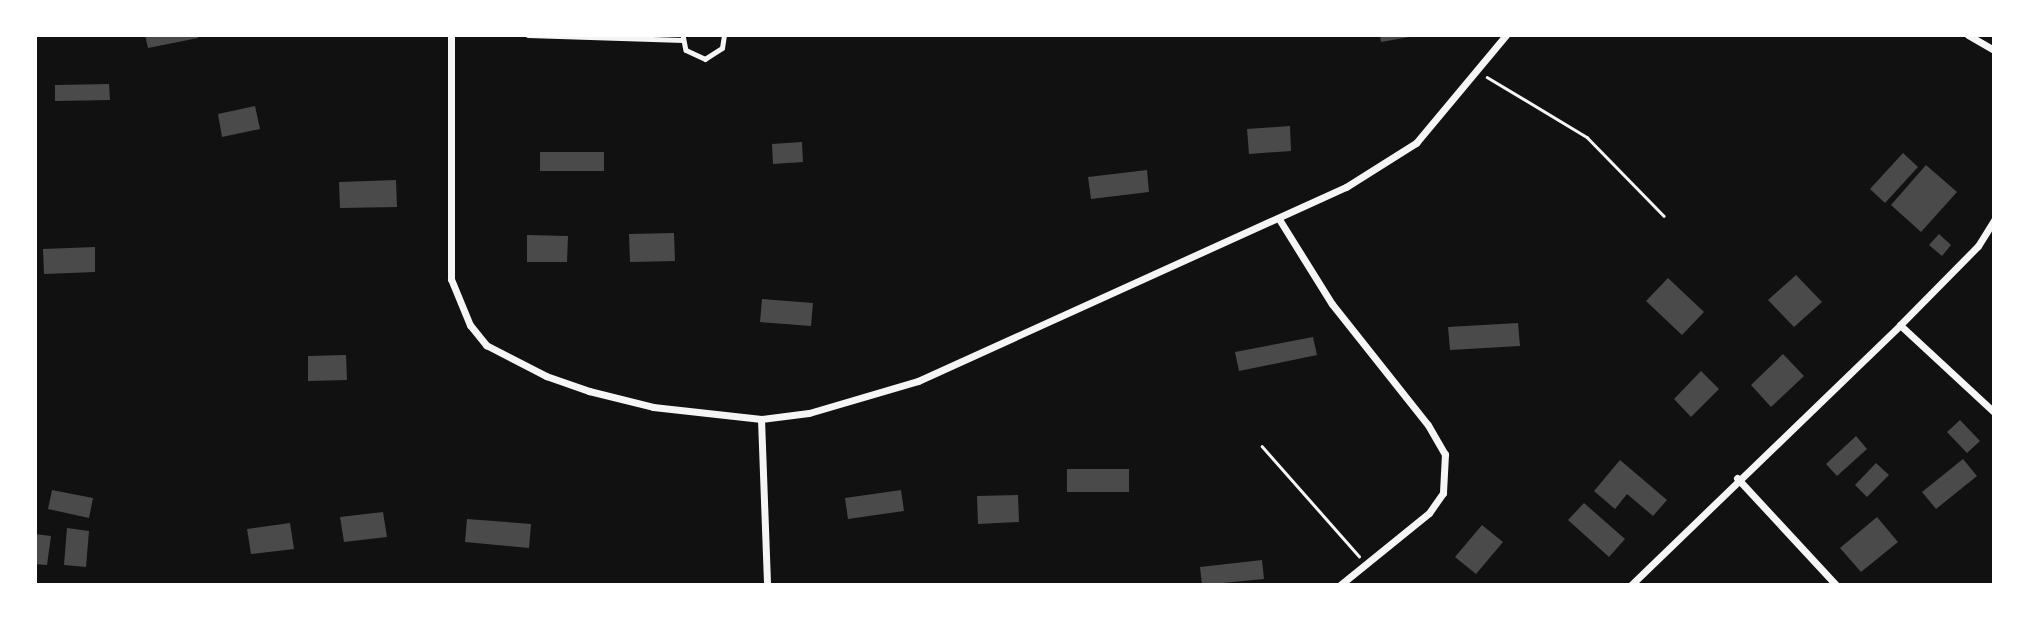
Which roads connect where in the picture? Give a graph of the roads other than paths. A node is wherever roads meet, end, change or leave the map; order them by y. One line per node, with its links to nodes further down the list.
1 (451, 35): 12 (street)
2 (528, 35): 6 (lane)
3 (724, 35): 6 (lane)
4 (1506, 35): 8 (street)
5 (1968, 35): 7 (street)
6 (683, 38)
7 (1994, 50)
8 (1279, 219): 12 (street); 15 (street)
9 (1994, 220): 10 (street)
10 (1900, 325): 11 (street); 13 (street)
11 (1994, 412)
12 (761, 419): 14 (street)
13 (1737, 478): 16 (street); 17 (street)
14 (767, 585)
15 (1340, 585)
16 (1631, 585)
17 (1836, 585)

